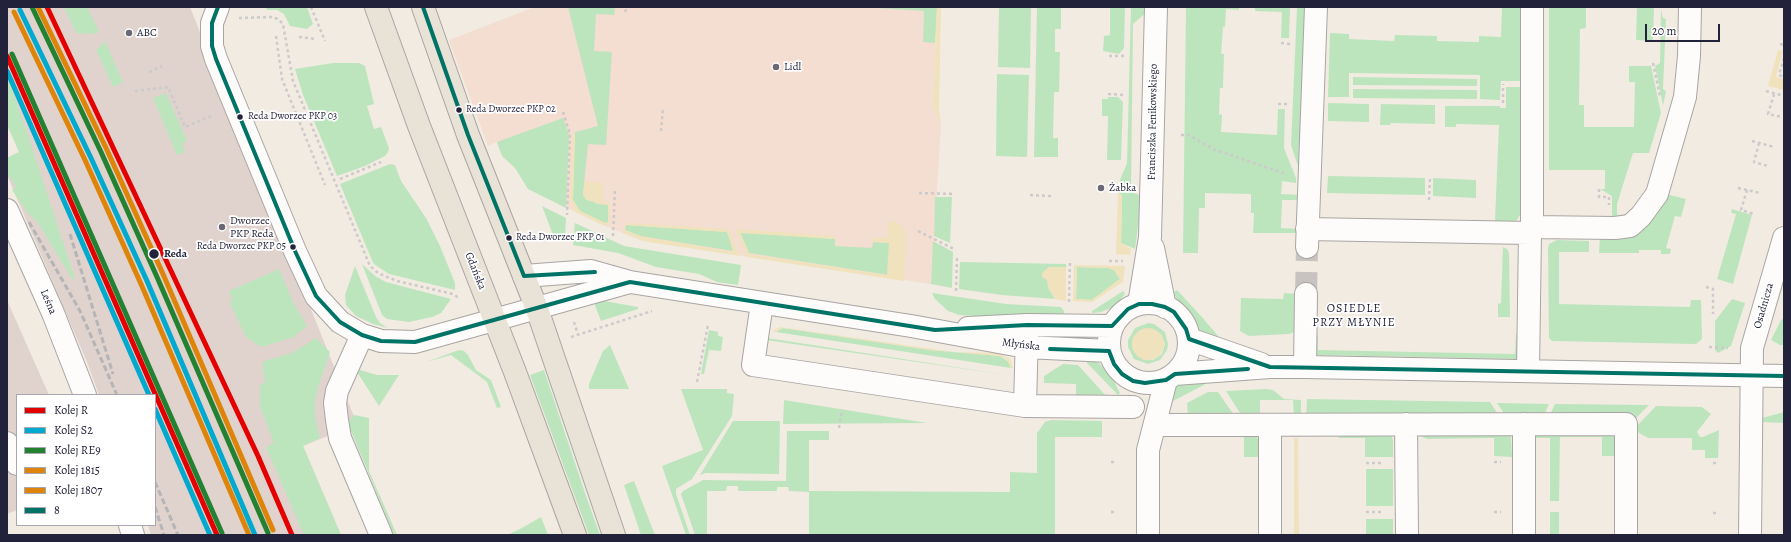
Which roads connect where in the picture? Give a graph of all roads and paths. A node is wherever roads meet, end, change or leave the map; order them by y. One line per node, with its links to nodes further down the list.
1 (218, 7): 88 (street, Młyńska)
2 (311, 7): 14 (path)
3 (376, 7): 83 (main road, Gdańska)
4 (423, 7): 72 (main road)
5 (627, 7): 10 (path)
6 (1156, 7): 65 (street, Franciszka Fenikowskiego)
7 (1316, 7): 62 (street)
8 (1532, 7): 62 (street)
9 (1690, 7): 62 (street)
10 (625, 12)
11 (276, 36): 49 (path)
12 (299, 37): 13 (path)
13 (316, 39)
14 (324, 41)
15 (1281, 44): 16 (path)
16 (1291, 44)
17 (1780, 44): 18 (path)
18 (1784, 45)
19 (1109, 56): 20 (path)
20 (1126, 56)
21 (1784, 58): 24 (path)
22 (162, 66): 23 (path)
23 (148, 72)
24 (1784, 77)
25 (1503, 84): 32 (path)
26 (135, 92): 37 (path)
27 (1766, 92): 29 (path)
28 (1108, 94): 30 (path)
29 (1774, 94): 31 (path); 38 (path)
30 (1126, 95)
31 (1784, 96)
32 (1503, 103)
33 (1278, 104): 34 (path)
34 (1290, 104)
35 (663, 110): 39 (path)
36 (563, 112): 61 (path)
37 (218, 113)
38 (1782, 117)
39 (661, 131)
40 (1180, 135): 46 (path)
41 (1752, 141): 42 (path)
42 (1759, 143): 43 (path); 45 (path)
43 (1774, 147)
44 (382, 162): 48 (path)
45 (1768, 166)
46 (1293, 177)
47 (1430, 178): 58 (path)
48 (340, 179)
49 (326, 185)
50 (615, 188): 64 (path)
51 (1738, 188): 52 (path)
52 (1747, 190): 54 (path); 60 (path)
53 (919, 192): 55 (path)
54 (1760, 193)
55 (955, 194)
56 (1030, 196): 57 (path)
57 (1050, 200)
58 (1430, 200)
59 (7, 210): 102 (street, Leśna)
60 (1754, 214)
61 (567, 215)
62 (1531, 230): 96 (street)
63 (918, 231): 67 (path)
64 (613, 236)
65 (1150, 237): 78 (street, Franciszka Fenikowskiego); 80 (street, Franciszka Fenikowskiego)
66 (1784, 238): 98 (street, Osadnicza)
67 (954, 249)
68 (957, 258): 75 (path)
69 (1070, 261): 79 (path)
70 (1110, 261): 71 (path)
71 (1129, 261)
72 (524, 276): 73 (street, Młyńska); 81 (main road)
73 (630, 282): 77 (street, Młyńska); 81 (street, Młyńska)
74 (1706, 287): 82 (path)
75 (956, 292)
76 (1306, 294): 94 (street)
77 (762, 303): 87 (street, Młyńska); 103 (street)
78 (1139, 304): 80 (street); 86 (street)
79 (1068, 306)
80 (1165, 307): 89 (street)
81 (537, 309): 83 (street, Młyńska); 122 (main road)
82 (1713, 314)
83 (495, 321): 88 (street, Młyńska); 121 (main road, Gdańska)
84 (708, 325): 101 (path)
85 (1027, 325): 86 (street, Młyńska); 87 (street, Młyńska); 90 (street)
86 (1112, 326): 93 (street)
87 (935, 330): 90 (street, Młyńska)
88 (362, 335): 120 (street)
89 (1189, 340): 95 (street); 100 (street)
90 (1026, 347): 93 (street, Młyńska); 103 (street)
91 (1708, 347): 92 (path)
92 (1729, 348)
93 (1109, 351): 97 (street)
94 (1305, 367): 95 (street); 96 (street)
95 (1270, 368): 100 (street)
96 (1528, 371): 98 (street)
97 (1122, 374): 100 (street); 104 (street)
98 (1751, 375): 99 (street); 128 (street, Osadnicza)
99 (1784, 376)
100 (1171, 377): 108 (street)
101 (697, 382)
102 (85, 394)
103 (1025, 406): 104 (street)
104 (1134, 407): 112 (street)
105 (842, 410): 110 (path)
106 (1406, 424): 107 (street); 109 (street); 125 (street)
107 (1524, 424): 126 (street); 127 (street)
108 (1155, 425): 109 (street); 112 (street)
109 (1270, 425): 124 (street)
110 (839, 428)
111 (7, 443): 113 (street)
112 (1148, 450): 123 (street)
113 (16, 462)
114 (1713, 464): 115 (path)
115 (1718, 464)
116 (1366, 512): 117 (path)
117 (1388, 512)
118 (1713, 513): 119 (path)
119 (1718, 513)
120 (381, 535)
121 (575, 535)
122 (614, 535)
123 (1148, 535)
124 (1270, 535)
125 (1407, 535)
126 (1524, 535)
127 (1626, 535)
128 (1750, 535)

